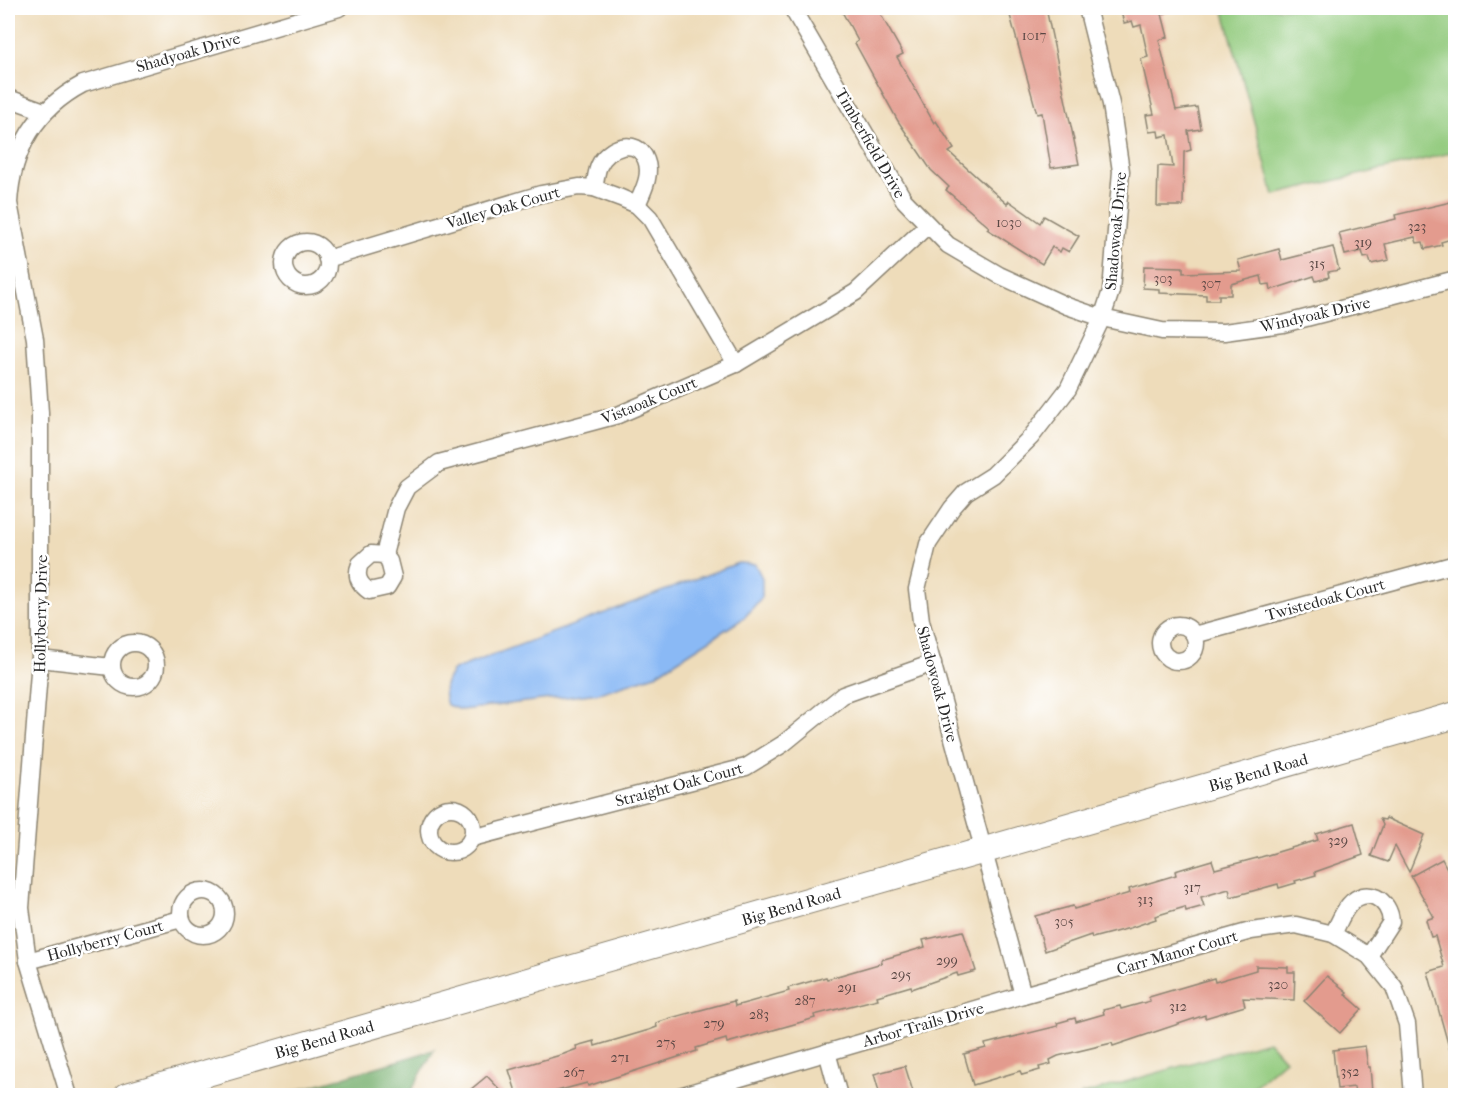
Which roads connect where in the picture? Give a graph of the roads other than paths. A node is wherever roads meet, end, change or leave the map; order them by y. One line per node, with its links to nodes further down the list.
1 (339, 8): 5 (street, Shadyoak Drive)
2 (792, 8): 10 (street, Timberfield Drive)
3 (1087, 8): 13 (street, Shadowoak Drive)
4 (8, 98): 5 (street)
5 (44, 111): 6 (street, Shadyoak Drive)
6 (29, 132): 7 (street, Hollyberry Drive)
7 (11, 159): 18 (street, Hollyberry Drive)
8 (594, 188): 9 (street, Valley Oak Court); 9 (street); 11 (street, Valley Oak Court)
9 (637, 205): 14 (street, Valley Oak Court)
10 (928, 225): 13 (street, Timberfield Drive); 14 (street, Vistaoak Court)
11 (327, 259)
12 (1455, 279): 13 (street, Windyoak Drive)
13 (1102, 318): 19 (street, Shadowoak Drive)
14 (736, 364): 15 (street, Vistaoak Court)
15 (384, 555)
16 (1455, 564): 17 (street, Twistedoak Court)
17 (1194, 635)
18 (40, 659): 20 (street); 27 (street, Hollyberry Drive)
19 (933, 663): 22 (street, Straight Oak Court); 23 (street, Shadowoak Drive)
20 (111, 667)
21 (1455, 715): 23 (main road, Big Bend Road)
22 (472, 838)
23 (982, 851): 28 (street); 31 (main road, Big Bend Road)
24 (181, 919): 27 (street, Hollyberry Court)
25 (1333, 934): 26 (street, Carr Manor Court); 26 (street); 28 (street, Carr Manor Court)
26 (1369, 956): 34 (street, Carr Manor Court)
27 (28, 961): 30 (street, Hollyberry Drive)
28 (1023, 995): 29 (street, Arbor Trails Drive)
29 (827, 1052): 32 (street, Arbor Trails Drive); 33 (street)
30 (69, 1095)
31 (127, 1095)
32 (679, 1095)
33 (839, 1095)
34 (1413, 1095)

